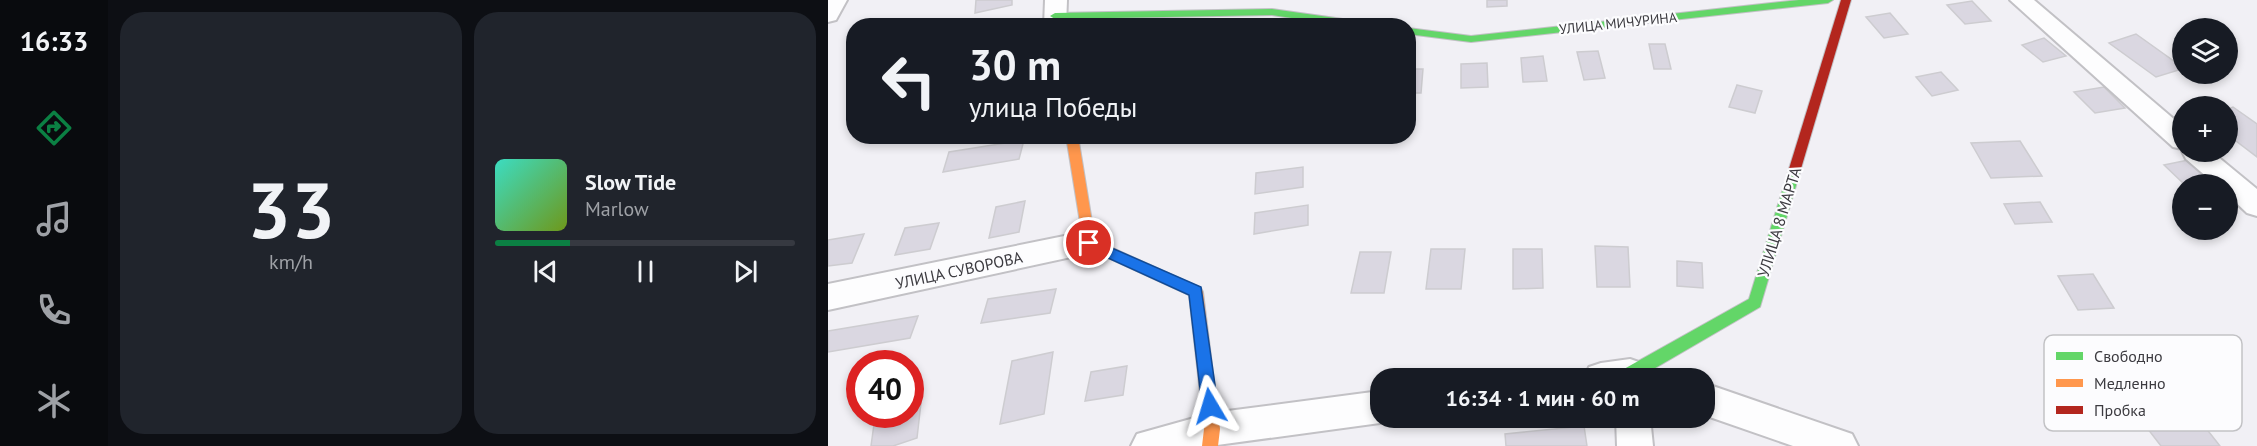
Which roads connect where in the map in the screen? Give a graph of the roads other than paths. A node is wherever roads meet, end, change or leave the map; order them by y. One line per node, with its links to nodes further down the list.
1 (836, 0): 6 (street)
2 (1828, 0): 8 (street, УЛИЦА МИЧУРИНА)
3 (1846, 0): 15 (street, УЛИЦА 8 МАРТА)
4 (2022, 0): 9 (street)
5 (1056, 14): 7 (street)
6 (828, 15)
7 (1314, 18)
8 (1416, 32)
9 (2172, 131)
10 (1073, 144): 13 (street)
11 (2207, 162): 12 (street)
12 (2257, 205)
13 (1089, 243): 14 (street, УЛИЦА СУВОРОВА); 19 (street)
14 (828, 297)
15 (1642, 368)
16 (1715, 403): 22 (street)
17 (1370, 409): 19 (street)
18 (1634, 428): 21 (street)
19 (1211, 437): 20 (street)
20 (1149, 446)
21 (1635, 446)
22 (1840, 446)

